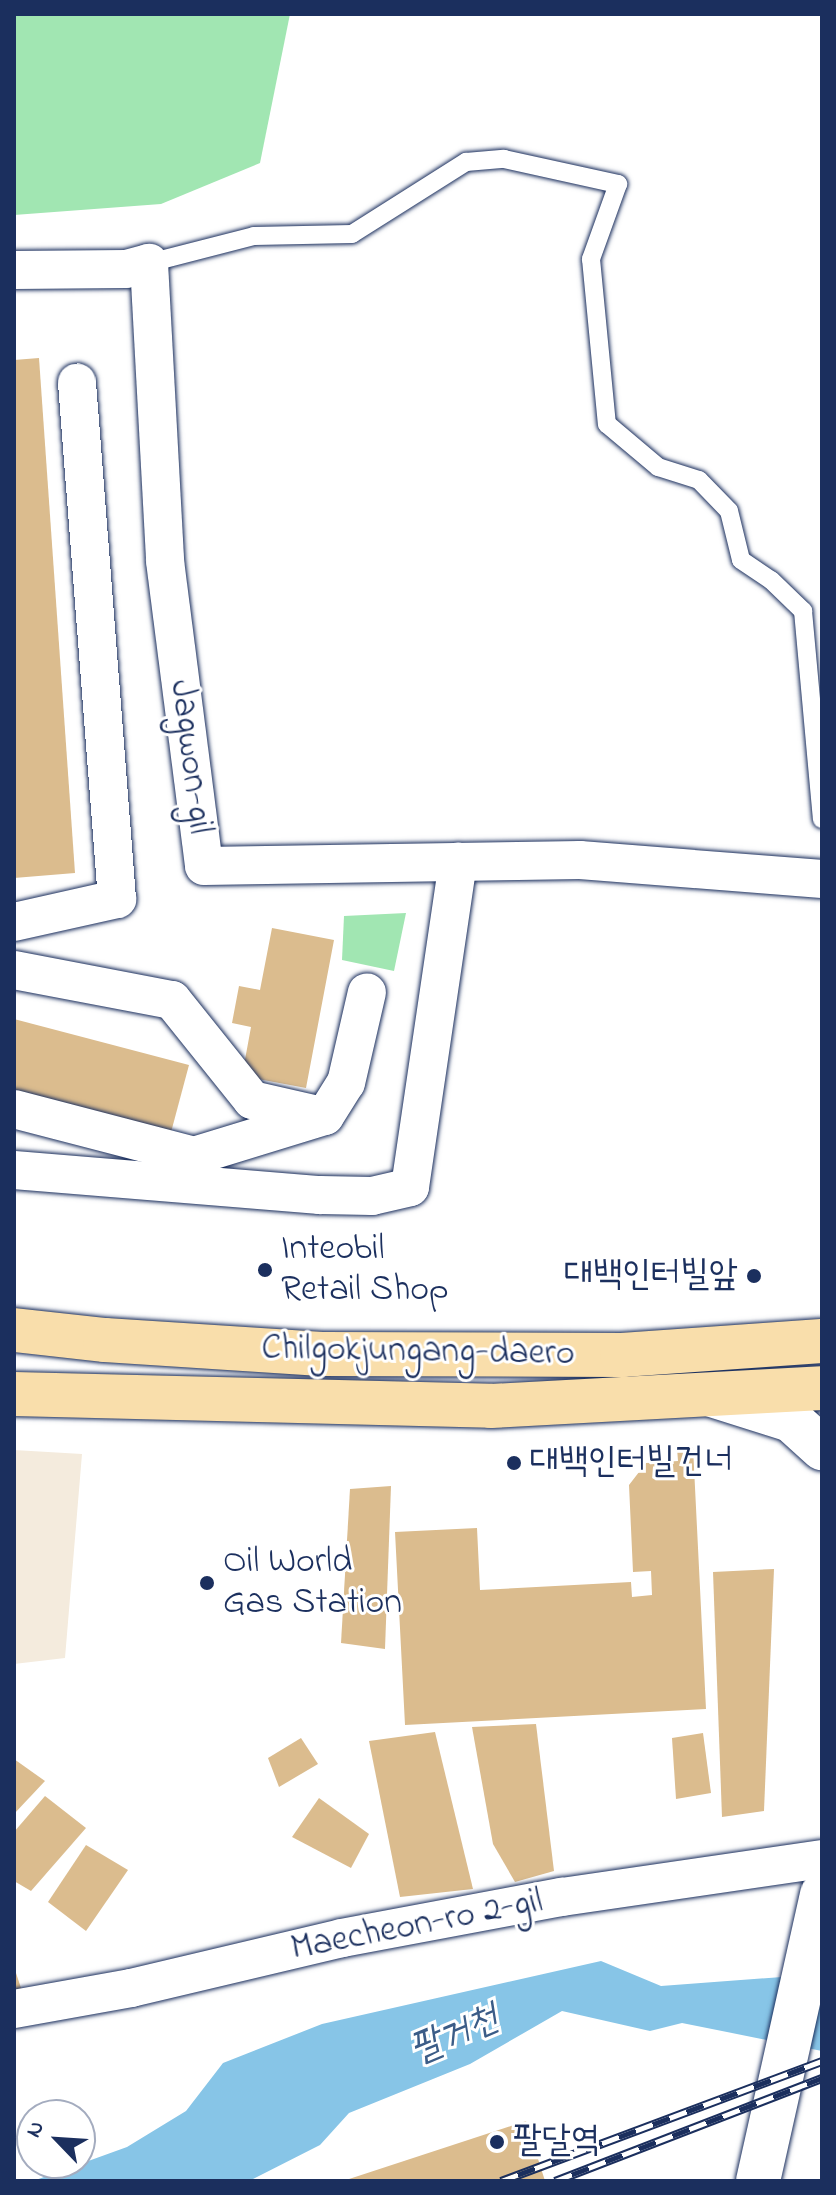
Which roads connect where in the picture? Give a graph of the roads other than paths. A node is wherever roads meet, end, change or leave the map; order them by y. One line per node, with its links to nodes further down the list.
1 (149, 263): 2 (street); 4 (lane); 5 (street, Jagwon-gil)
2 (14, 270)
3 (77, 383): 7 (street)
4 (822, 819)
5 (458, 862): 6 (street, Jagwon-gil); 12 (street)
6 (822, 879)
7 (14, 922)
8 (14, 970): 11 (street)
9 (367, 992): 11 (street)
10 (14, 1109): 11 (street)
11 (325, 1116)
12 (14, 1170)
13 (14, 1330): 14 (main road, Chilgokjungang-daero)
14 (822, 1341)
15 (822, 1388): 17 (main road, Chilgokjungang-daero)
16 (14, 1394): 17 (main road, Chilgokjungang-daero)
17 (710, 1394): 18 (street)
18 (822, 1448)
19 (822, 1859): 21 (street, Maecheon-ro 2-gil)
20 (822, 1894): 22 (street)
21 (14, 2009)
22 (758, 2181)

